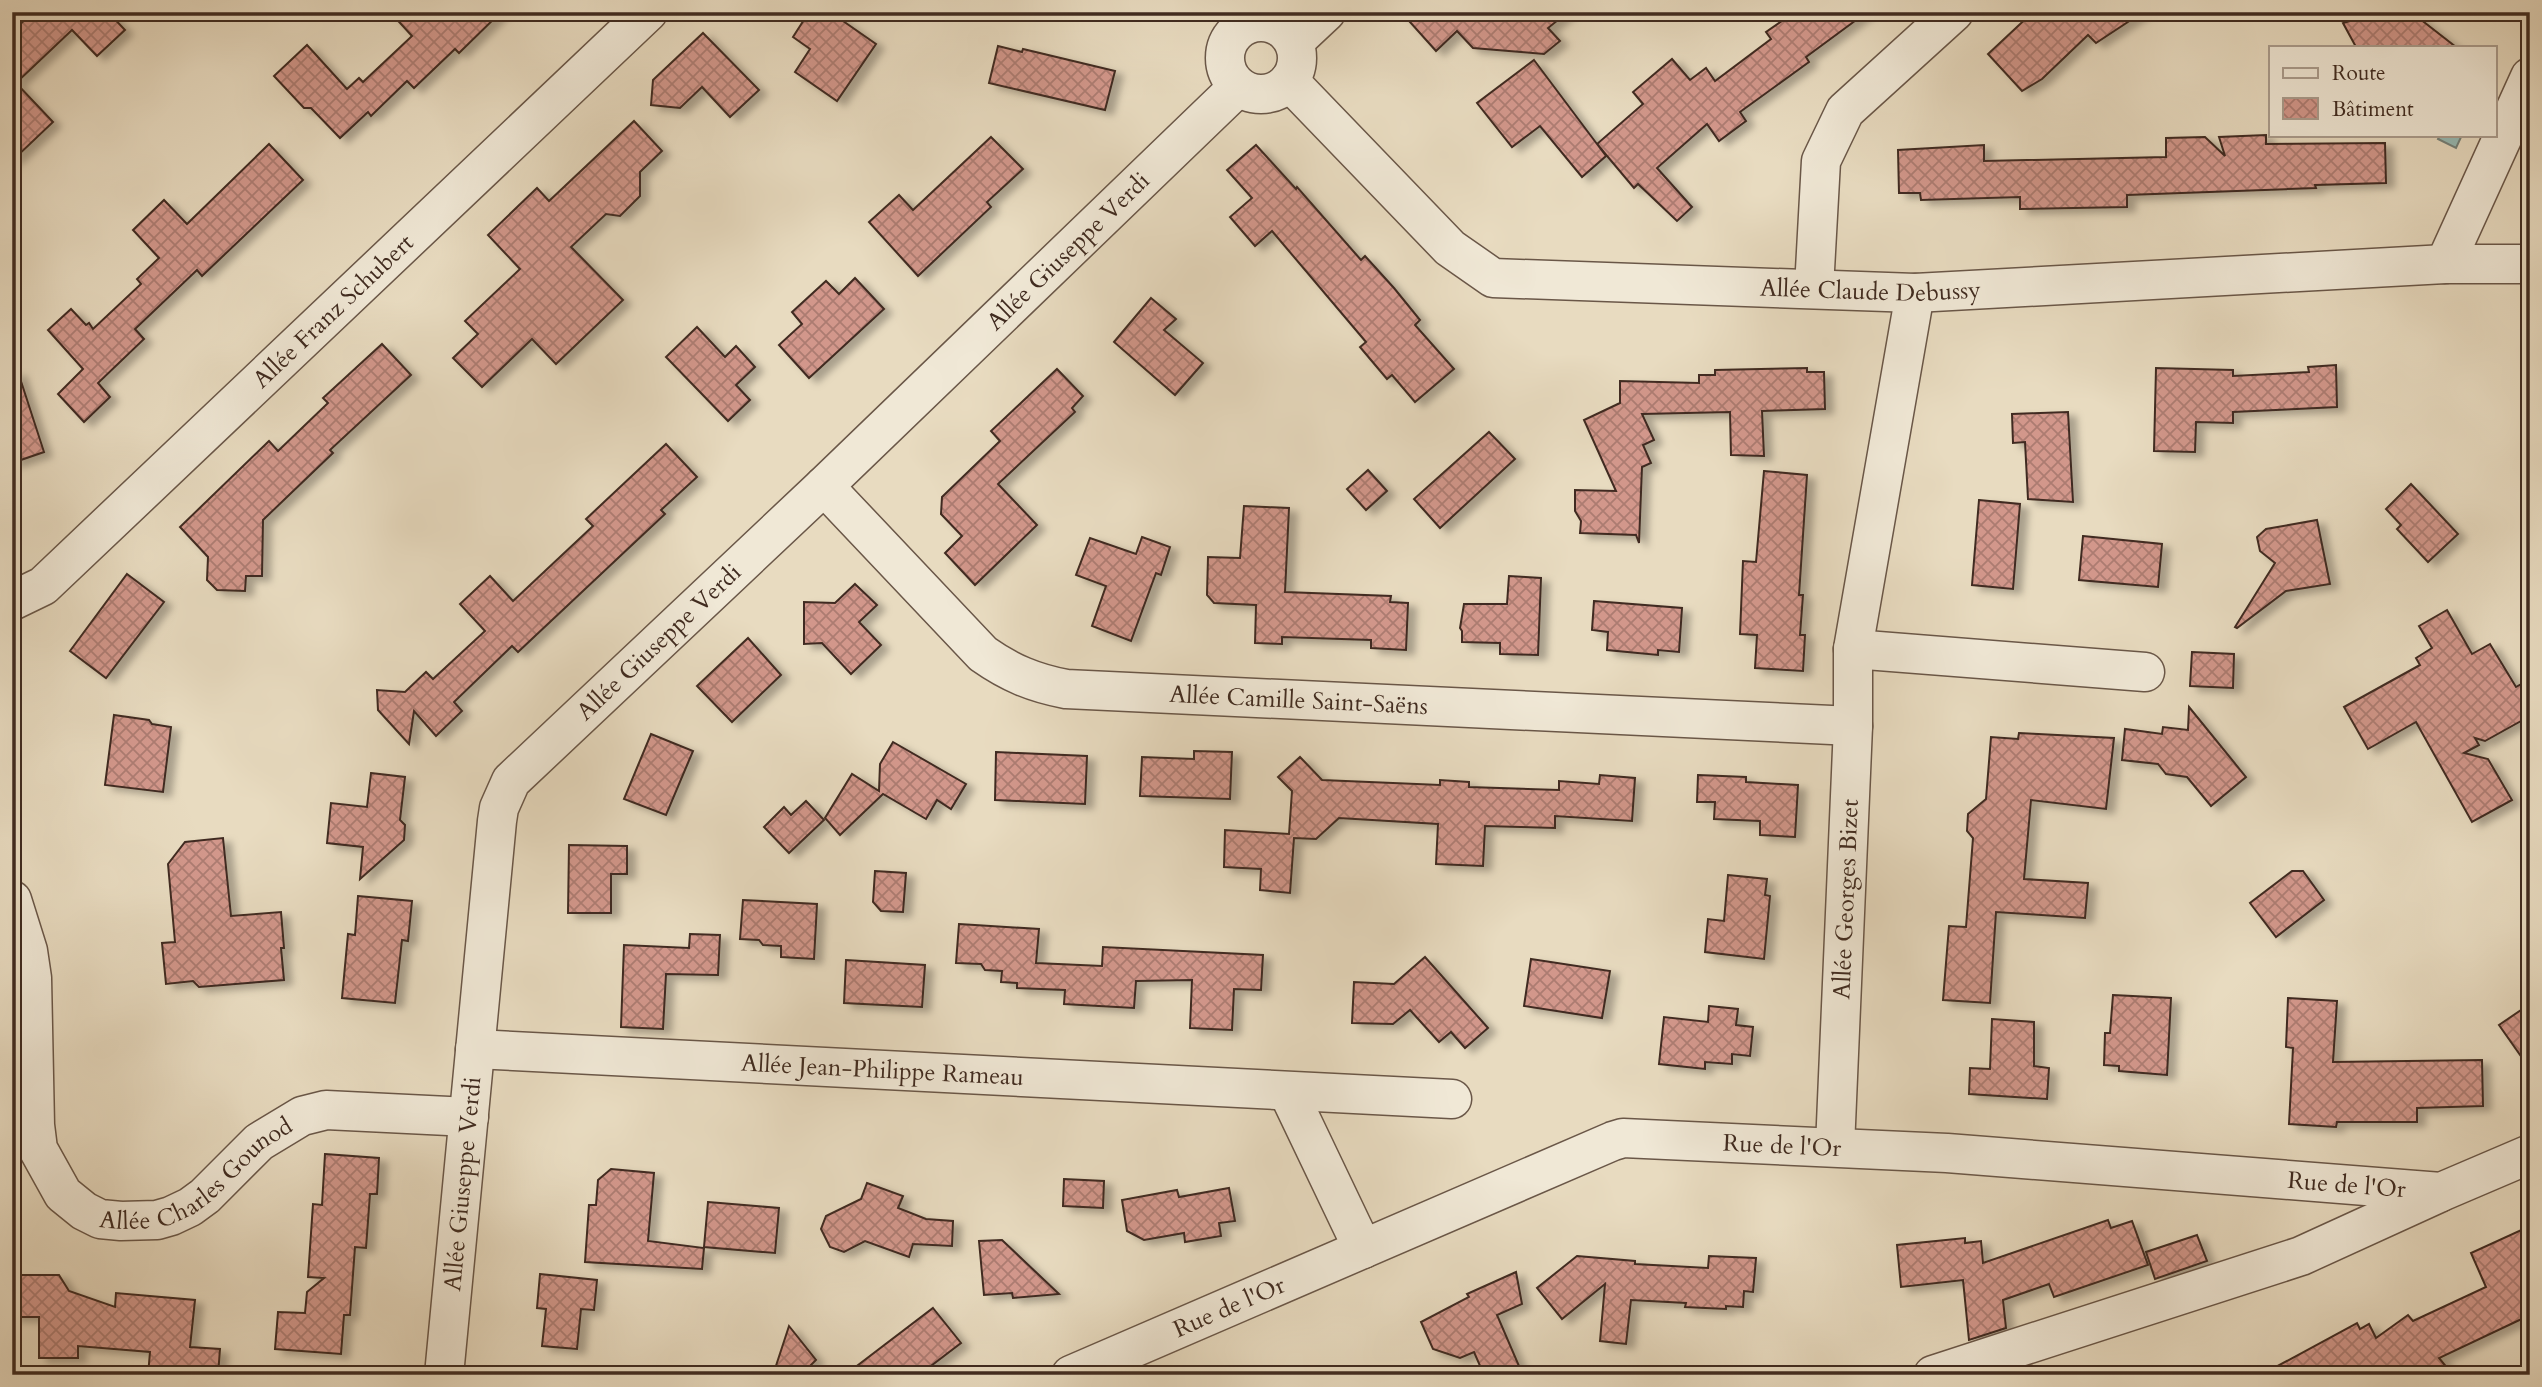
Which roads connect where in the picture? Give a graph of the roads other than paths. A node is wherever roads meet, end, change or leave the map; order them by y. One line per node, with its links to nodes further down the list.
1 (648, 12): 14 (street, Allée Franz Schubert)
2 (1325, 12): 5 (street)
3 (1954, 12): 11 (street)
4 (1224, 22): 5 (street); 8 (street)
5 (1294, 42): 7 (street)
6 (2530, 77): 9 (street)
7 (1289, 81): 8 (street); 11 (street, Allée Claude Debussy)
8 (1238, 87): 13 (street, Allée Giuseppe Verdi)
9 (2445, 264): 10 (street, Allée Claude Debussy); 12 (street, Allée Claude Debussy)
10 (2530, 264)
11 (1814, 288): 12 (street, Allée Claude Debussy)
12 (1915, 293): 15 (street, Allée Georges Bizet)
13 (824, 486): 17 (street, Allée Camille Saint-Saëns); 19 (street, Allée Giuseppe Verdi)
14 (12, 601)
15 (1853, 649): 16 (street); 17 (street, Allée Georges Bizet)
16 (2145, 671)
17 (1853, 726): 23 (street, Allée Georges Bizet)
18 (12, 900): 22 (street, Allée Charles Gounod)
19 (475, 1049): 20 (street, Allée Jean-Philippe Rameau); 22 (street, Allée Giuseppe Verdi)
20 (1288, 1093): 21 (street, Allée Jean-Philippe Rameau); 26 (street)
21 (1452, 1099)
22 (468, 1117): 27 (street, Allée Giuseppe Verdi)
23 (1835, 1147): 25 (street, Rue de l'Or); 26 (street, Rue de l'Or)
24 (2530, 1154): 25 (street, Rue de l'Or)
25 (2441, 1192): 29 (street)
26 (1363, 1249): 28 (street, Rue de l'Or)
27 (444, 1375)
28 (1071, 1375)
29 (1933, 1375)

